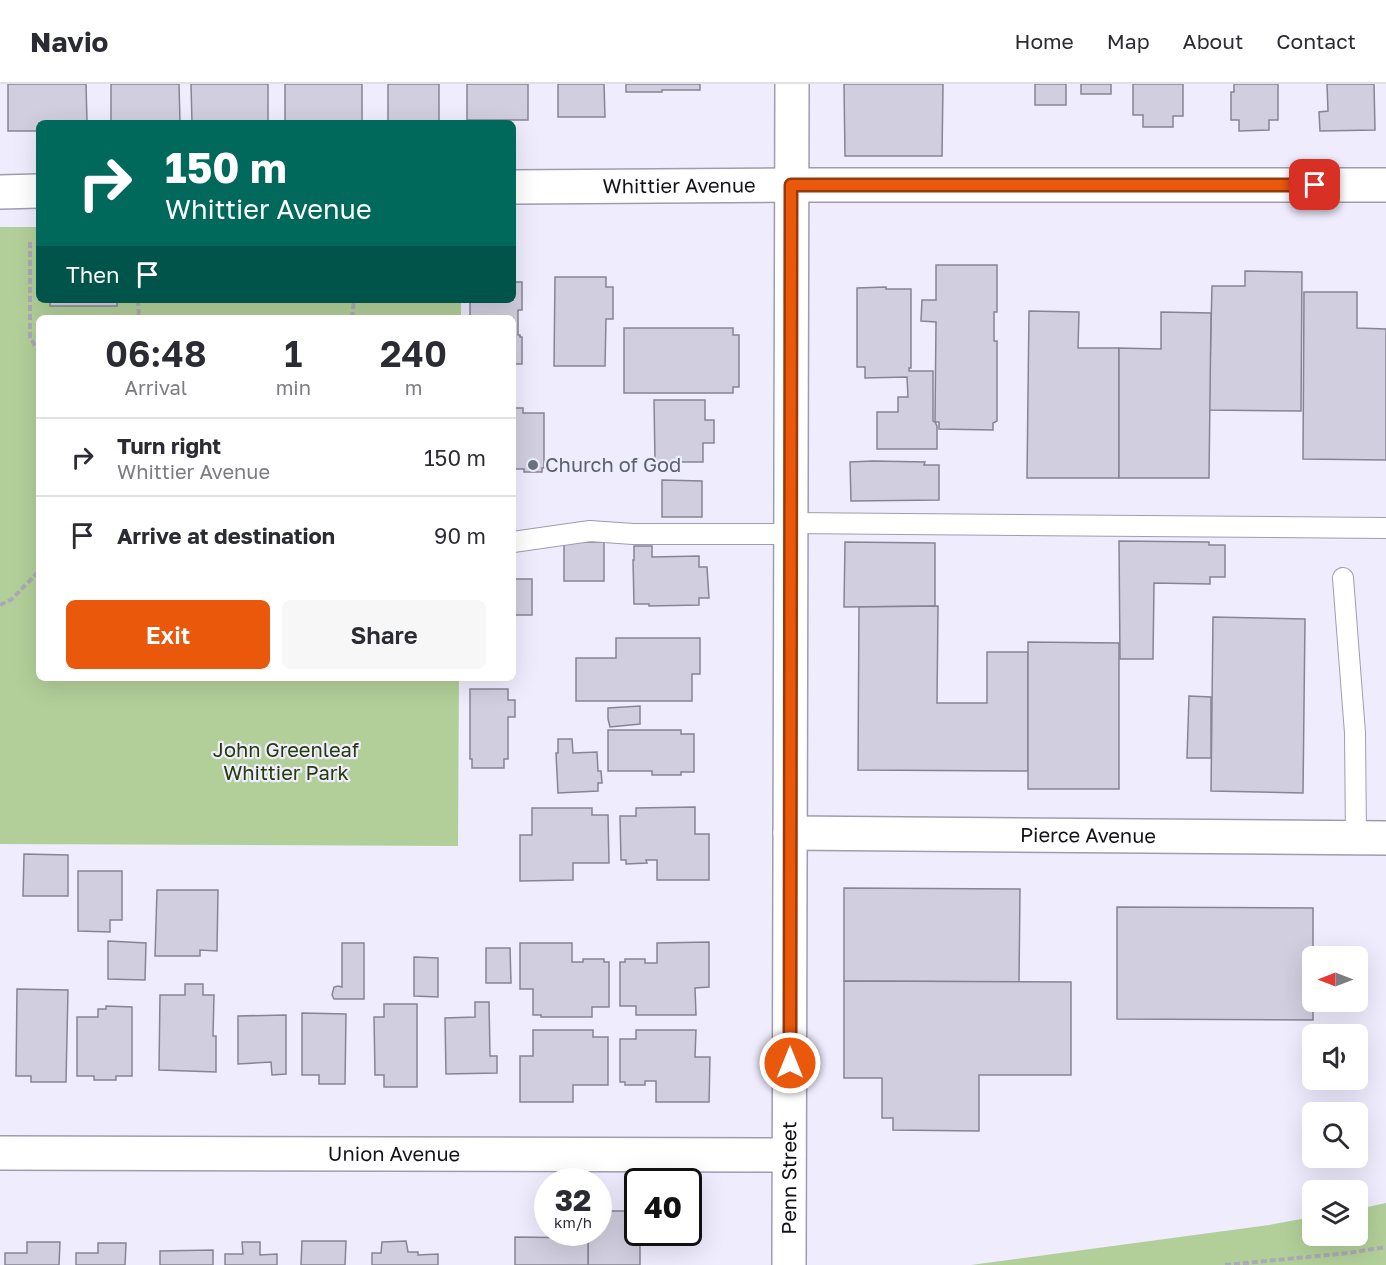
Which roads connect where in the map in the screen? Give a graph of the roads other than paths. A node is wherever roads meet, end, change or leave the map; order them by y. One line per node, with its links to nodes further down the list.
1 (792, 84): 2 (street, Penn Street)
2 (791, 185): 3 (street, Whittier Avenue); 4 (street, Whittier Avenue); 8 (street, Penn Street)
3 (1386, 185)
4 (516, 188)
5 (36, 191): 6 (street)
6 (0, 192)
7 (1386, 528): 8 (lane)
8 (791, 529): 9 (lane); 11 (street, Penn Street)
9 (516, 542)
10 (1343, 578): 12 (lane)
11 (790, 833): 12 (street, Pierce Avenue); 14 (street, Penn Street)
12 (1371, 838)
13 (0, 1153): 14 (street, Union Avenue)
14 (789, 1155): 15 (street, Penn Street)
15 (789, 1265)

